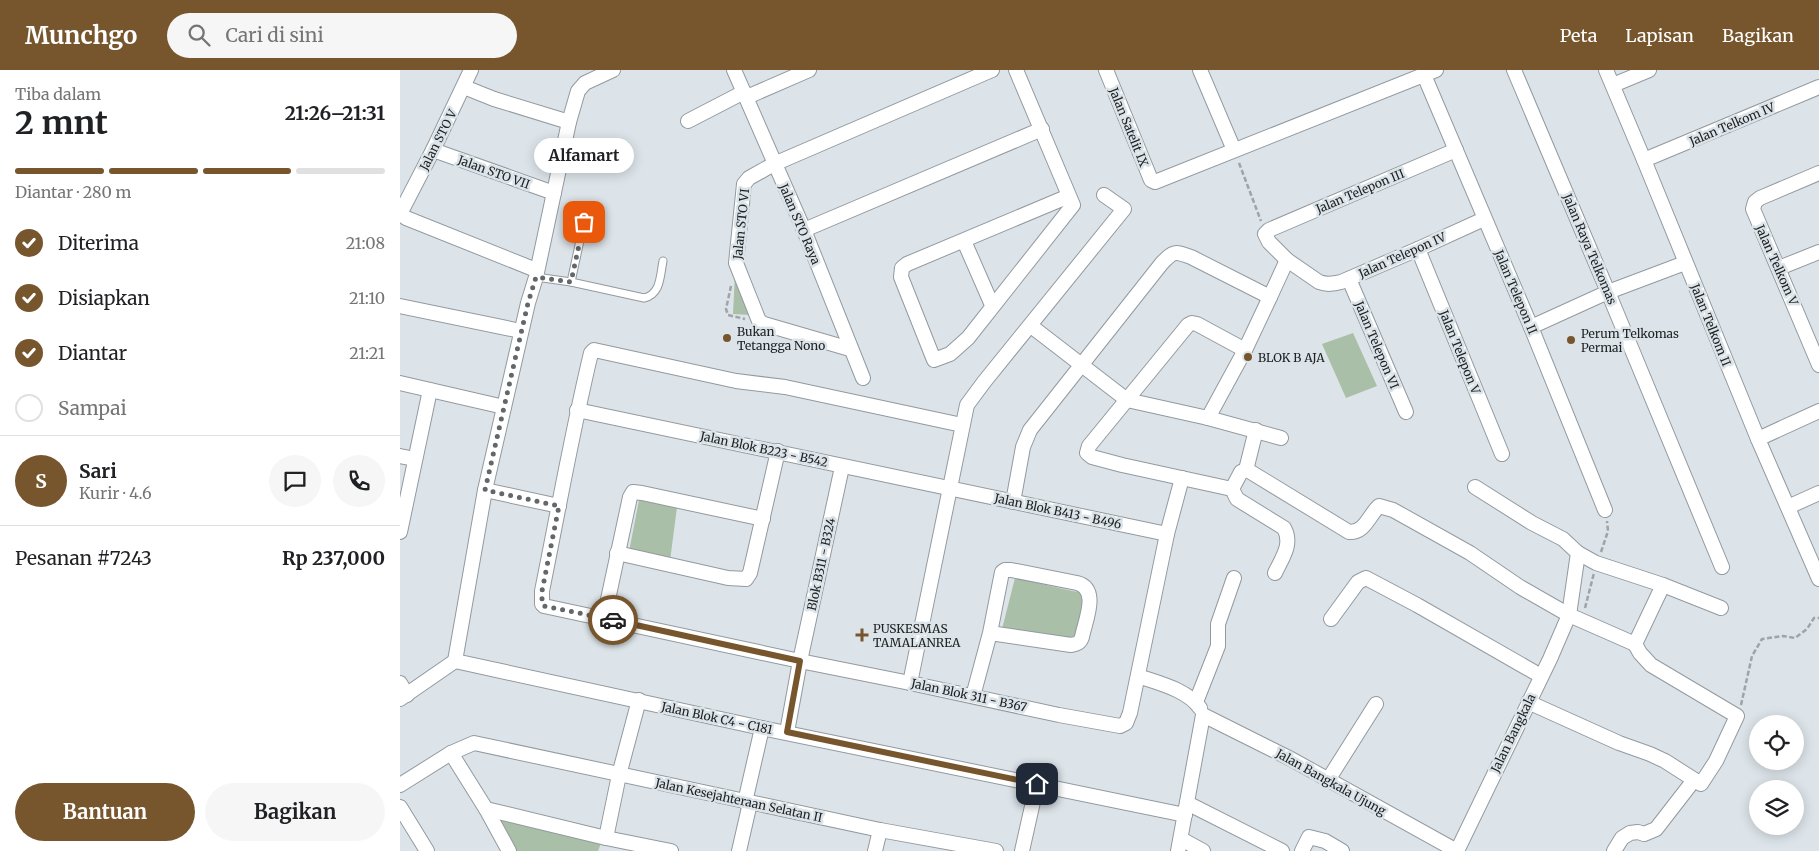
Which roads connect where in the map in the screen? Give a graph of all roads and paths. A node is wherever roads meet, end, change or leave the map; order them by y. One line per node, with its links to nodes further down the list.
1 (471, 70): 14 (street, Jalan STO V)
2 (613, 70): 18 (street)
3 (734, 70): 16 (street, Jalan STO Raya)
4 (809, 70): 16 (street)
5 (992, 70): 24 (street)
6 (1016, 70): 19 (street)
7 (1106, 70): 21 (street, Jalan Satelit IX)
8 (1200, 70): 21 (street)
9 (1514, 70): 43 (street, Jalan Raya Telkomas)
10 (1606, 70): 13 (street, Jalan Telkom II)
11 (1648, 70): 13 (street)
12 (1430, 73): 21 (street); 22 (street, Jalan Telepon II)
13 (1612, 85): 23 (street, Jalan Telkom II)
14 (464, 87): 18 (street); 20 (street, Jalan STO V)
15 (1819, 87): 23 (street, Jalan Telkom IV)
16 (745, 95): 17 (street); 24 (street, Jalan STO Raya)
17 (688, 121)
18 (569, 122): 26 (street)
19 (1042, 129): 28 (street); 31 (street)
20 (433, 150): 26 (street, Jalan STO VII); 40 (street, Jalan STO V)
21 (1234, 150): 32 (path)
22 (1456, 150): 29 (street, Jalan Telepon II); 32 (street, Jalan Telepon III)
23 (1644, 160): 38 (street, Jalan Telkom II)
24 (774, 164): 31 (street, Jalan STO Raya); 51 (street, Jalan STO VI)
25 (1819, 173): 39 (street, Jalan Telkom V)
26 (554, 193): 40 (street)
27 (1104, 195): 47 (street)
28 (1069, 196): 33 (street); 45 (street)
29 (1484, 219): 34 (street, Jalan Telepon IV); 48 (street, Jalan Telepon II)
30 (584, 222): 42 (lane)
31 (804, 230): 51 (street, Jalan STO Raya)
32 (1265, 234): 36 (street)
33 (964, 240): 45 (street); 45 (street)
34 (1418, 249): 41 (street, Jalan Telepon IV); 69 (street, Jalan Telepon V)
35 (1819, 252): 39 (street)
36 (1286, 260): 41 (street, Jalan Telepon IV); 44 (street)
37 (663, 261): 42 (lane)
38 (1685, 263): 43 (street); 67 (street, Jalan Telkom II)
39 (1779, 268): 50 (street, Jalan Telkom V)
40 (536, 273): 42 (lane); 49 (street)
41 (1349, 279): 62 (street, Jalan Telepon VI)
42 (571, 282)
43 (1608, 292): 48 (street); 89 (street, Jalan Raya Telkomas)
44 (1270, 297): 52 (street); 53 (street)
45 (992, 305)
46 (400, 306): 49 (street)
47 (1031, 326): 53 (street); 64 (street)
48 (1531, 327): 83 (street, Jalan Telepon II)
49 (521, 331): 59 (street)
50 (1814, 335): 54 (street, Jalan Telkom V)
51 (850, 349): 55 (street, Jalan STO Raya)
52 (1245, 350): 58 (street); 63 (street)
53 (1080, 365): 58 (street); 80 (street)
54 (1819, 365)
55 (863, 378)
56 (400, 383): 57 (street)
57 (430, 390): 59 (street); 71 (street)
58 (1127, 400): 63 (street); 74 (street)
59 (504, 407): 78 (street)
60 (578, 410): 64 (street); 68 (street, Jalan Blok B223 - B542); 81 (street)
61 (1819, 411): 67 (street)
62 (1406, 412)
63 (1208, 418): 65 (street)
64 (962, 426): 76 (street)
65 (1256, 430): 66 (street); 73 (street)
66 (1281, 438)
67 (1758, 439): 82 (street, Jalan Telkom II)
68 (778, 451): 72 (street, Jalan Blok B223 - B542); 84 (street)
69 (1502, 454)
70 (400, 456): 71 (street)
71 (415, 459): 85 (street)
72 (842, 467): 76 (street, Jalan Blok B223 - B542); 102 (street, Blok B311 - B324)
73 (1246, 470): 77 (street); 95 (street)
74 (1182, 478): 77 (street); 86 (street)
75 (1475, 487): 88 (street)
76 (950, 488): 80 (street, Jalan Blok B413 - B496); 105 (street)
77 (1232, 489): 90 (street)
78 (485, 490): 81 (street); 101 (street)
79 (1819, 493): 82 (street)
80 (1012, 502): 86 (street, Jalan Blok B413 - B496)
81 (559, 506): 96 (street, Jalan Blok 311 - B367)
82 (1788, 507): 91 (street, Jalan Telkom II)
83 (1605, 510)
84 (763, 519): 87 (street); 87 (street)
85 (400, 528)
86 (1167, 534): 103 (street)
87 (617, 553): 96 (street)
88 (1578, 553): 93 (street); 95 (street, Jalan Bangkala)
89 (1722, 567)
90 (1275, 573)
91 (1818, 574)
92 (1234, 578): 109 (street)
93 (1663, 585): 94 (street); 100 (street)
94 (1721, 608)
95 (1568, 615): 100 (street); 104 (street, Jalan Bangkala)
96 (604, 618): 102 (street, Jalan Blok 311 - B367)
97 (1819, 618): 113 (path)
98 (1330, 619): 104 (street)
99 (990, 632): 99 (street); 107 (street)
100 (1635, 644): 113 (street)
101 (455, 661): 106 (street); 108 (street, Jalan Blok C4 - C181)
102 (800, 661): 105 (street, Jalan Blok 311 - B367); 115 (street, Blok B311 - B324)
103 (1138, 676): 107 (street, Jalan Blok 311 - B367); 109 (street)
104 (1541, 676): 110 (street, Jalan Bangkala)
105 (910, 682): 107 (street, Jalan Blok 311 - B367)
106 (402, 692)
107 (973, 696)
108 (639, 700): 114 (street, Jalan Blok C4 - C181); 117 (street)
109 (1196, 702): 112 (street)
110 (1528, 702): 119 (street); 129 (street, Jalan Bangkala)
111 (1376, 704): 118 (street)
112 (1203, 715): 118 (street, Jalan Bangkala Ujung); 125 (street)
113 (1737, 716): 119 (street)
114 (762, 728): 115 (street, Jalan Blok C4 - C181); 122 (street)
115 (787, 732): 120 (street, Jalan Blok C4 - C181)
116 (451, 753): 117 (street, Jalan Kesejahteraan Selatan II); 121 (street); 124 (street)
117 (619, 775): 122 (street, Jalan Kesejahteraan Selatan II); 127 (street)
118 (1328, 780): 129 (street, Jalan Bangkala Ujung)
119 (1694, 780): 141 (street)
120 (1037, 784): 125 (street, Jalan Blok C4 - C181); 136 (street)
121 (400, 785)
122 (747, 802): 126 (street, Jalan Kesejahteraan Selatan II); 133 (street)
123 (400, 807): 130 (street)
124 (486, 809): 127 (street); 131 (street)
125 (1186, 809): 128 (street); 138 (street, Jalan Blok C4 - C181)
126 (880, 830): 134 (street); 135 (street, Jalan Kesejahteraan Selatan II)
127 (606, 838): 132 (street)
128 (1179, 845): 137 (street)
129 (1450, 849)
130 (427, 851)
131 (509, 851)
132 (671, 851)
133 (739, 851)
134 (875, 851)
135 (996, 851)
136 (1022, 851)
137 (1203, 851)
138 (1282, 851)
139 (1302, 851): 140 (street)
140 (1342, 851)
141 (1614, 851)

